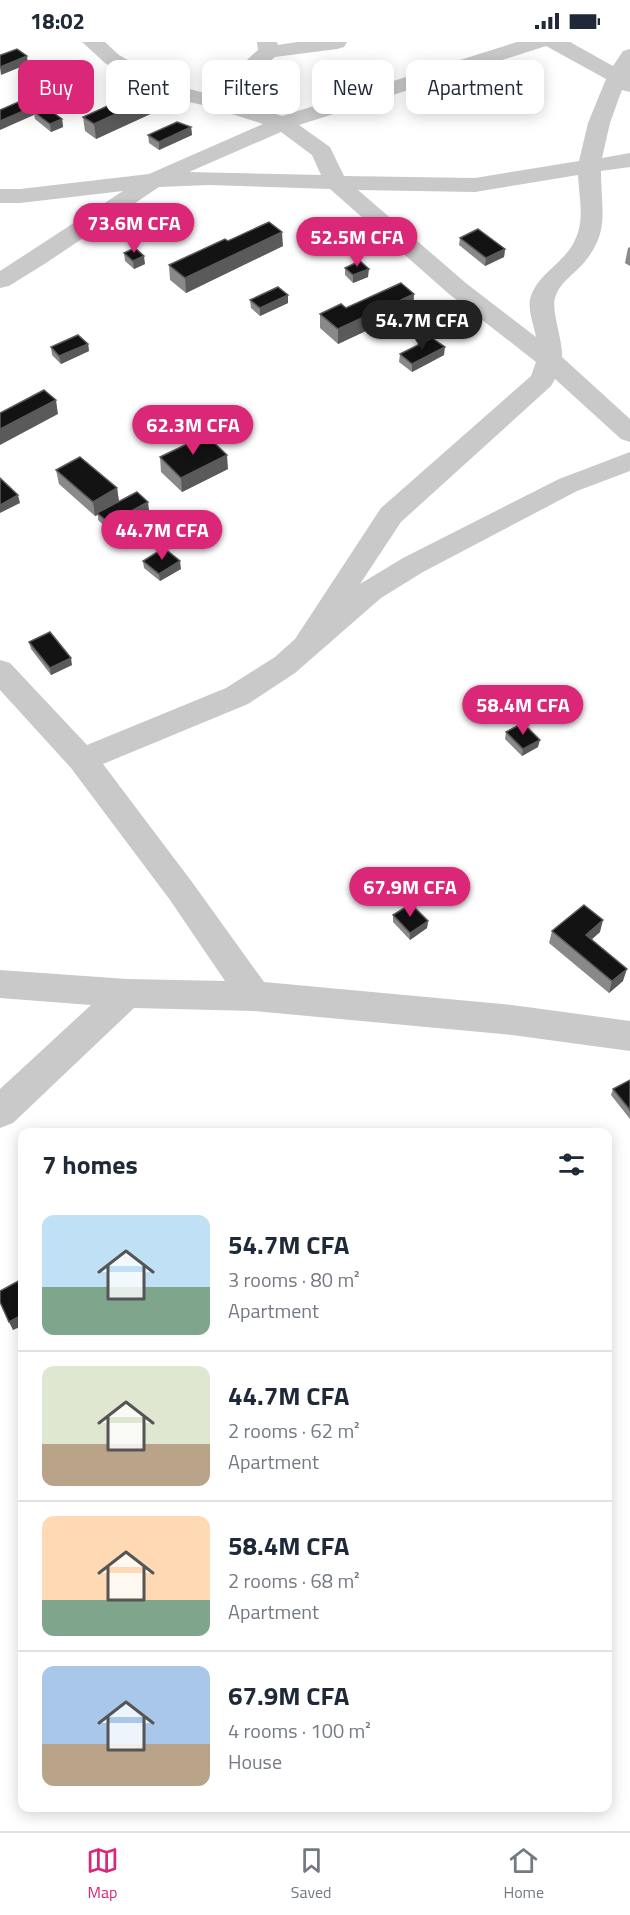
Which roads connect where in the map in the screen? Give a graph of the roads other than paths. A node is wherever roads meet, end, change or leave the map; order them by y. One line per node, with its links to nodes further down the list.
1 (92, 42): 9 (street)
2 (539, 42): 11 (street)
3 (554, 42): 8 (street)
4 (337, 43): 5 (street)
5 (268, 47): 7 (street)
6 (630, 55): 8 (street)
7 (255, 60)
8 (623, 81): 13 (street)
9 (202, 98)
10 (254, 114): 11 (street)
11 (282, 123): 14 (street); 15 (street)
12 (630, 160): 13 (street)
13 (590, 168): 15 (street); 18 (street)
14 (154, 180): 15 (street); 16 (street); 17 (street)
15 (336, 183): 18 (street)
16 (0, 196)
17 (0, 280)
18 (551, 361): 19 (street); 21 (street)
19 (630, 433)
20 (630, 461): 21 (street)
21 (305, 647): 23 (street)
22 (0, 671): 23 (street)
23 (82, 760): 26 (street)
24 (0, 984): 25 (street)
25 (127, 993): 26 (street); 28 (street)
26 (254, 996): 27 (street)
27 (630, 1036)
28 (0, 1112)

